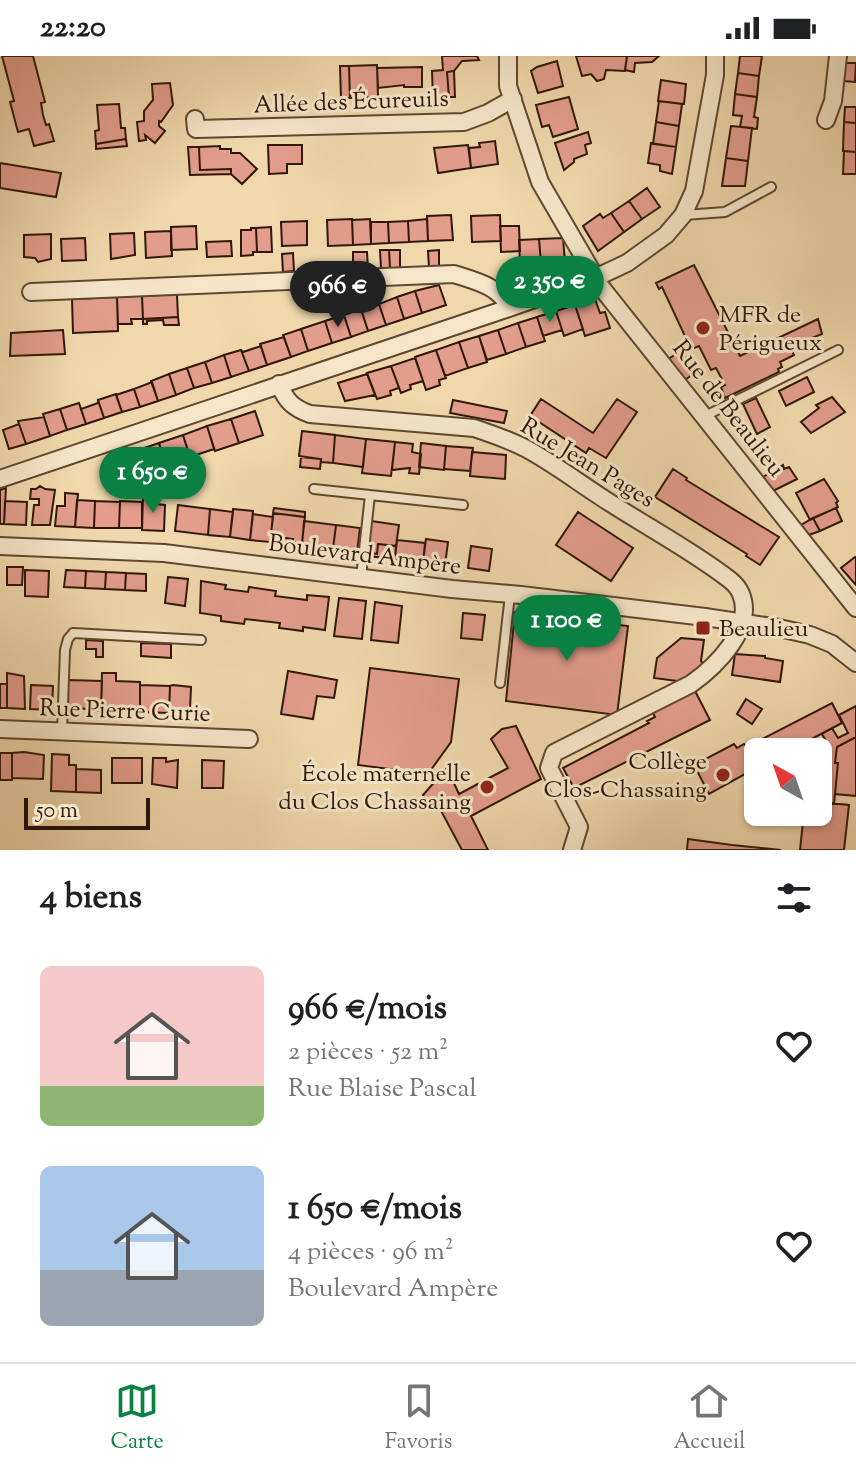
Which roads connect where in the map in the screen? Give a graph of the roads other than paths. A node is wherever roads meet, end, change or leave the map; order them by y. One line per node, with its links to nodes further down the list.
1 (508, 56): 4 (street, Rue de Beaulieu)
2 (715, 56): 8 (street)
3 (838, 56): 6 (street)
4 (513, 99): 5 (street, Allée des Écureuils); 9 (street, Rue de Beaulieu)
5 (195, 119)
6 (826, 120)
7 (771, 187): 8 (lane)
8 (683, 215): 9 (street)
9 (595, 278): 11 (street); 14 (street, Rue de Beaulieu)
10 (31, 292): 11 (street)
11 (509, 308): 13 (street)
12 (838, 350): 14 (lane)
13 (279, 384): 15 (street); 23 (street, Rue Jean Pages)
14 (705, 416): 22 (street, Rue de Beaulieu)
15 (0, 479)
16 (314, 489): 17 (lane)
17 (370, 495): 18 (lane); 20 (lane)
18 (463, 505)
19 (0, 546): 20 (street, Boulevard Ampère)
20 (361, 577): 21 (street, Boulevard Ampère)
21 (510, 595): 23 (street, Boulevard Ampère); 26 (lane)
22 (856, 608)
23 (740, 623): 25 (street, Boulevard Ampère); 30 (street)
24 (201, 640): 28 (lane)
25 (856, 663)
26 (500, 683)
27 (0, 729): 28 (street, Rue Pierre Curie)
28 (62, 732): 29 (street, Rue Pierre Curie)
29 (249, 739)
30 (572, 850)

